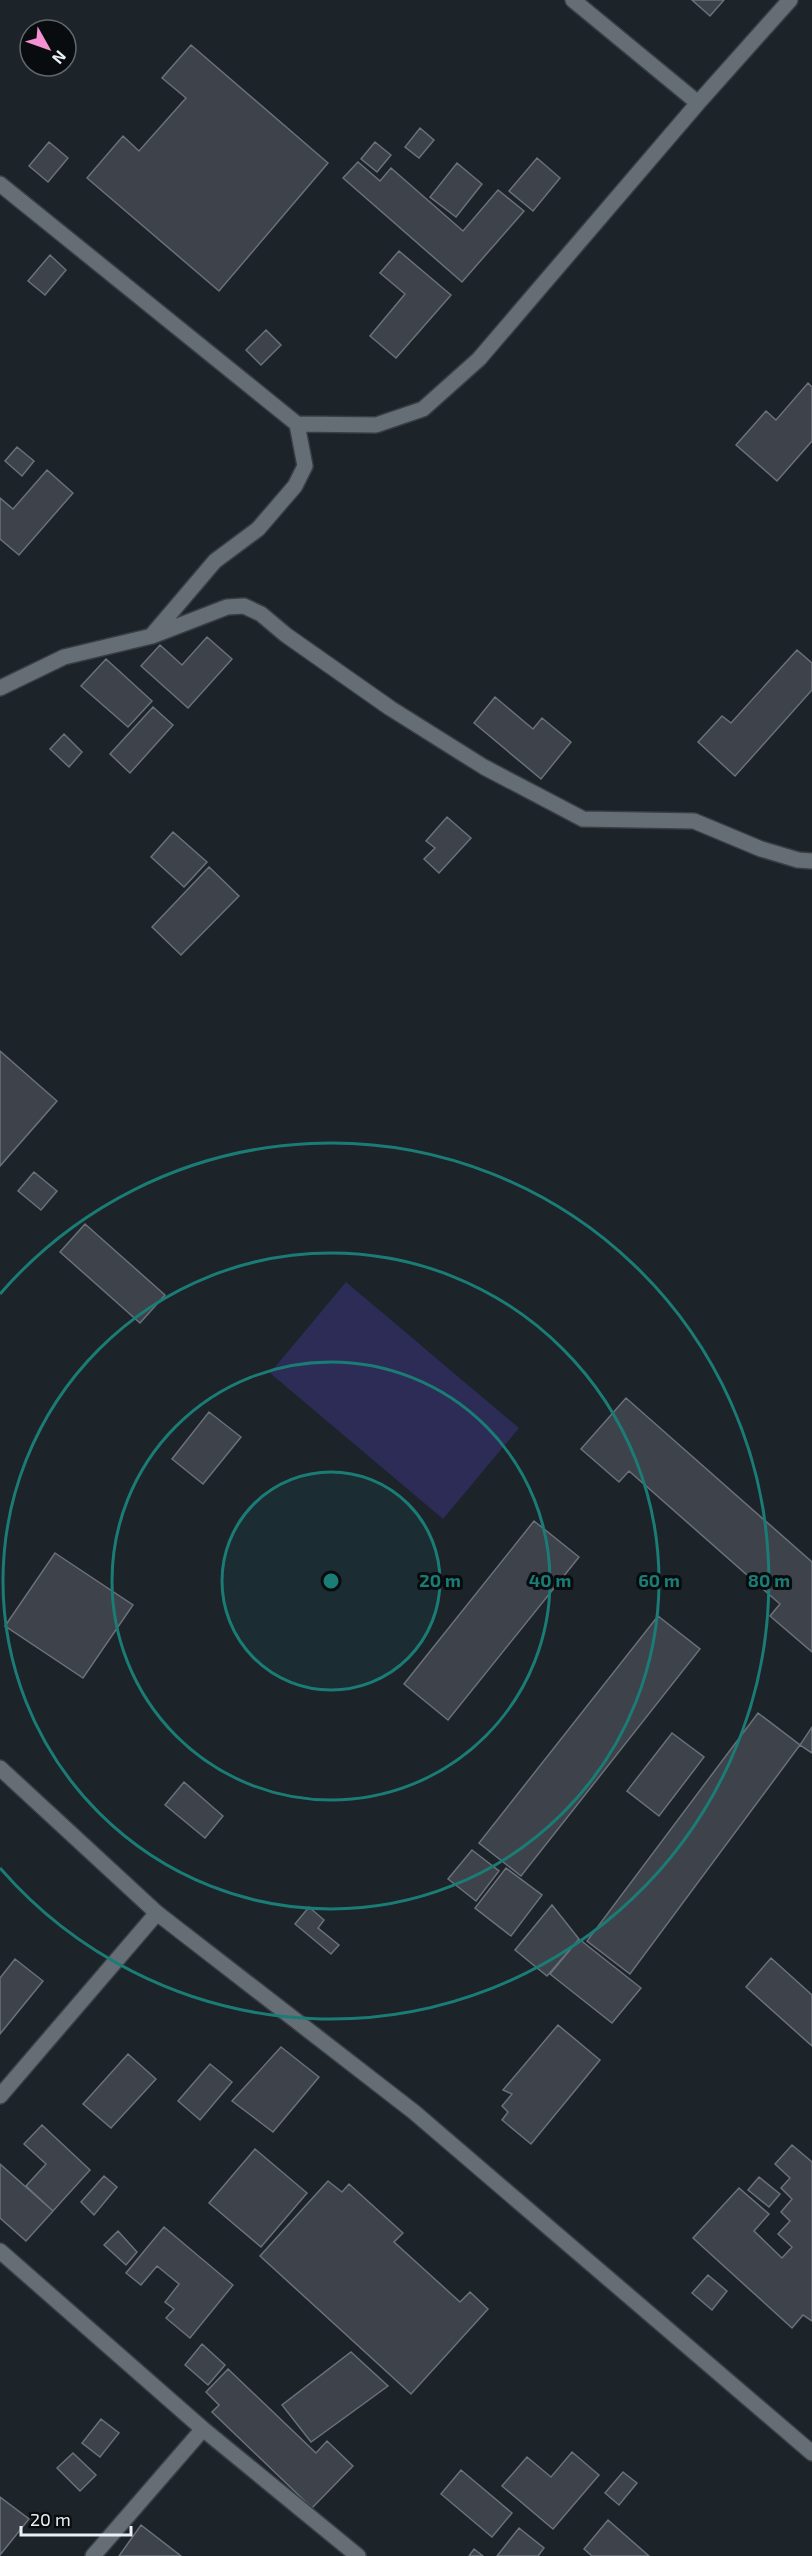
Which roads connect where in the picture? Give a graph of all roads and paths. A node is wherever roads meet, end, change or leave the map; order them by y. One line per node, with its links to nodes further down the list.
1 (573, 0): 3 (street)
2 (790, 0): 3 (street)
3 (698, 103): 5 (street)
4 (0, 184): 5 (street)
5 (297, 424): 6 (street)
6 (152, 636): 7 (street); 8 (street)
7 (0, 688)
8 (812, 861)
9 (0, 1768): 10 (street)
10 (157, 1913): 11 (street); 14 (street)
11 (0, 2096)
12 (0, 2252): 13 (street)
13 (203, 2429): 15 (street); 16 (street)
14 (812, 2453)
15 (93, 2556)
16 (358, 2556)

